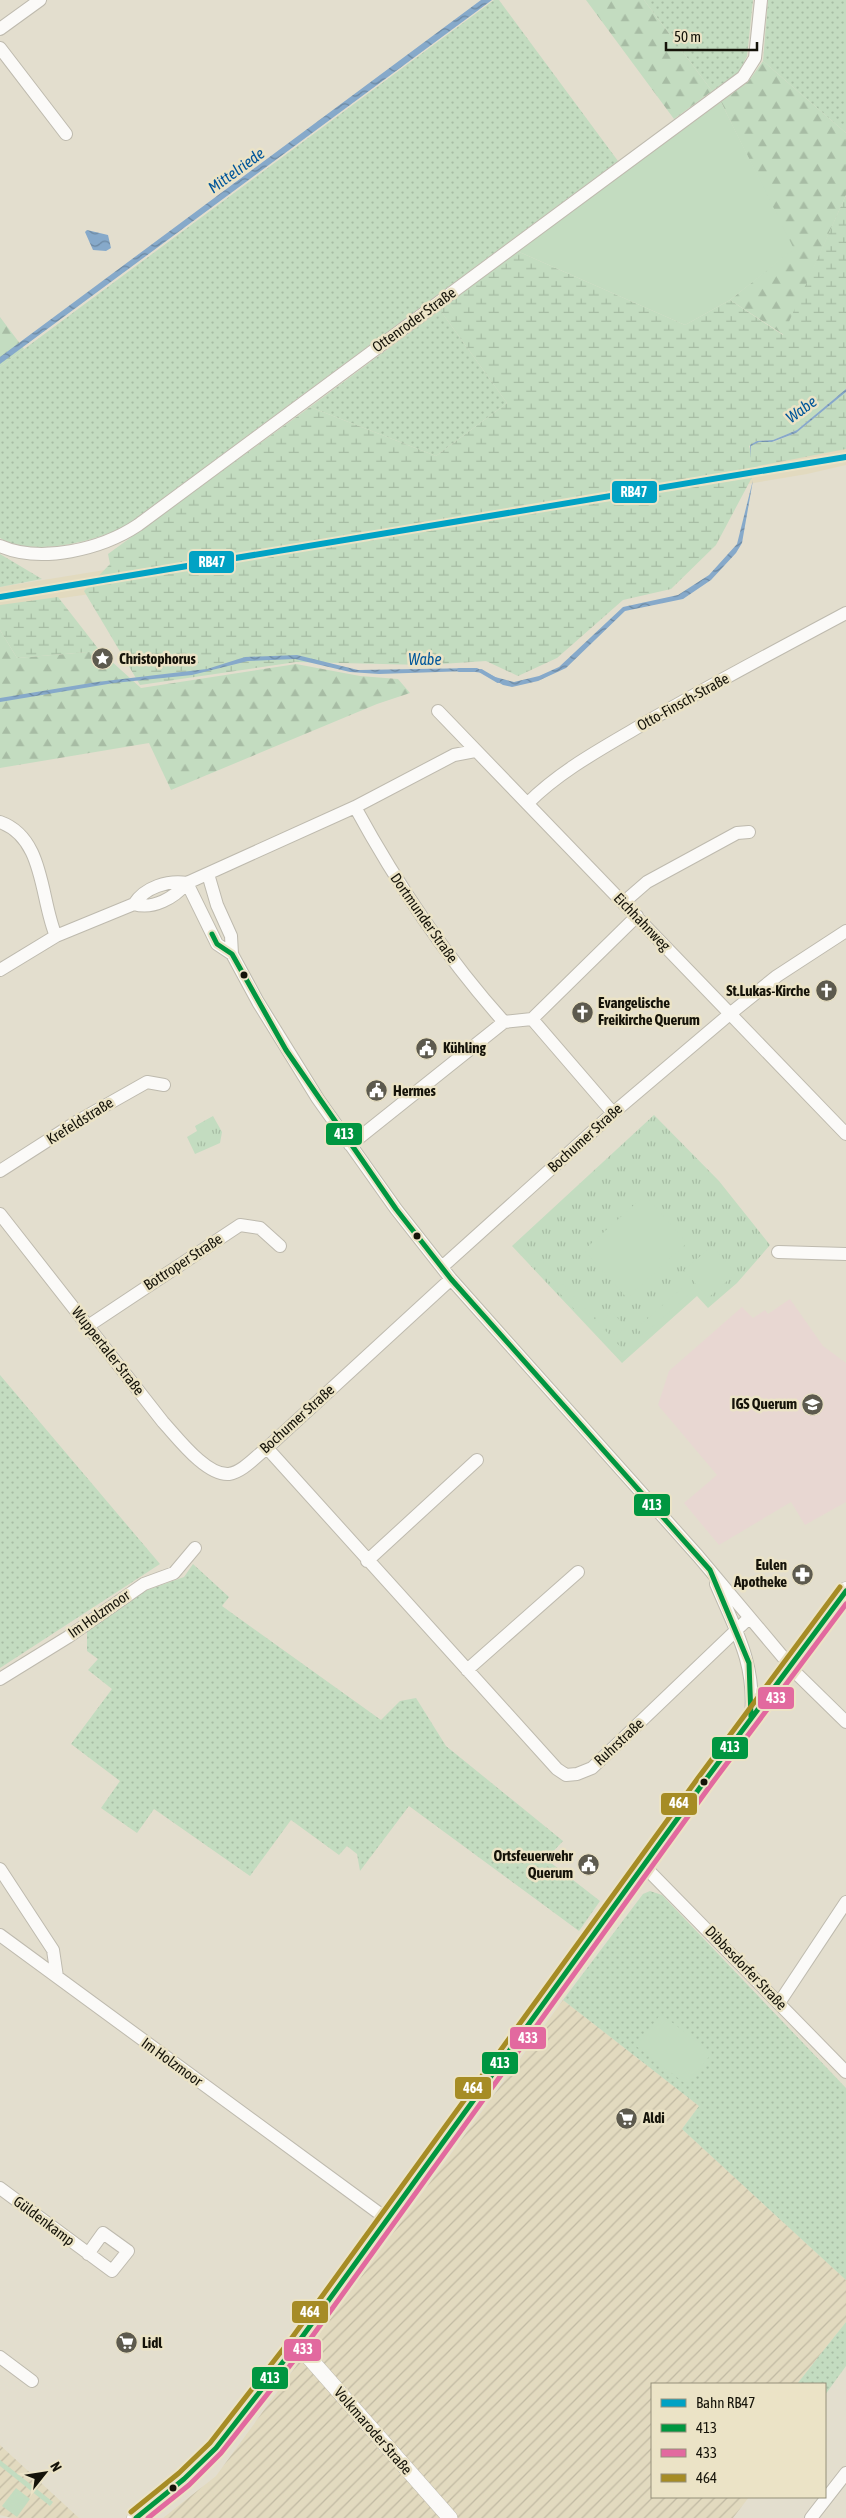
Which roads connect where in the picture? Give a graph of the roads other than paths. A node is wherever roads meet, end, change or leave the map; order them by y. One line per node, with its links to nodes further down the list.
1 (40, 0): 3 (street)
2 (761, 0): 6 (street, Ottenroder Straße)
3 (0, 29)
4 (0, 48): 5 (street)
5 (66, 134)
6 (0, 546)
7 (846, 612): 10 (street, Otto-Finsch-Straße)
8 (438, 711): 9 (street, Eichhahnweg)
9 (475, 751): 10 (street, Eichhahnweg); 11 (street)
10 (528, 803): 16 (street, Eichhahnweg)
11 (355, 807): 14 (street); 24 (street, Dortmunder Straße)
12 (0, 822): 19 (street)
13 (749, 832): 16 (street)
14 (208, 874): 15 (street); 20 (street)
15 (187, 883): 19 (street); 20 (street)
16 (624, 902): 17 (street, Eichhahnweg)
17 (637, 916): 22 (street, Eichhahnweg); 23 (street)
18 (846, 930): 22 (street, Bochumer Straße)
19 (56, 936): 21 (street)
20 (232, 954): 28 (street)
21 (0, 970)
22 (730, 1013): 26 (street, Bochumer Straße); 27 (street, Eichhahnweg)
23 (532, 1019): 24 (street); 26 (street)
24 (504, 1022): 28 (street)
25 (164, 1085): 29 (street, Krefeldstraße)
26 (613, 1113): 34 (street, Bochumer Straße)
27 (846, 1134)
28 (350, 1145): 34 (street)
29 (0, 1171)
30 (0, 1214): 36 (street, Wuppertaler Straße)
31 (280, 1246): 36 (street, Bottroper Straße)
32 (778, 1252): 33 (street)
33 (846, 1254)
34 (442, 1267): 35 (street)
35 (451, 1279): 37 (street, Bochumer Straße); 42 (street)
36 (88, 1326): 39 (street, Wuppertaler Straße)
37 (267, 1448): 39 (street, Bochumer Straße); 41 (street, Ruhrstraße)
38 (477, 1460): 41 (street)
39 (228, 1474)
40 (195, 1548): 49 (street, Im Holzmoor)
41 (368, 1562): 48 (street, Ruhrstraße)
42 (710, 1570): 45 (street); 46 (street)
43 (578, 1572): 48 (street)
44 (846, 1591): 47 (main road)
45 (750, 1618): 46 (street, Ruhrstraße); 47 (street)
46 (736, 1632): 48 (street, Ruhrstraße); 50 (street)
47 (790, 1666): 50 (main road); 51 (street)
48 (467, 1670)
49 (0, 1679)
50 (751, 1718): 52 (main road)
51 (846, 1722)
52 (644, 1866): 57 (street, Dibbesdorfer Straße); 60 (main road)
53 (0, 1869): 56 (street)
54 (846, 1902): 57 (street)
55 (0, 1935): 56 (street, Im Holzmoor)
56 (57, 1977): 60 (street, Im Holzmoor)
57 (779, 2003): 58 (street, Dibbesdorfer Straße)
58 (846, 2072)
59 (0, 2188): 61 (street, Güldenkamp)
60 (386, 2219): 62 (main road)
61 (88, 2254)
62 (297, 2344): 66 (main road); 67 (street, Volkmaroder Straße)
63 (0, 2357): 64 (street)
64 (32, 2381)
65 (846, 2474): 68 (street)
66 (136, 2518)
67 (450, 2518)
68 (811, 2518)

